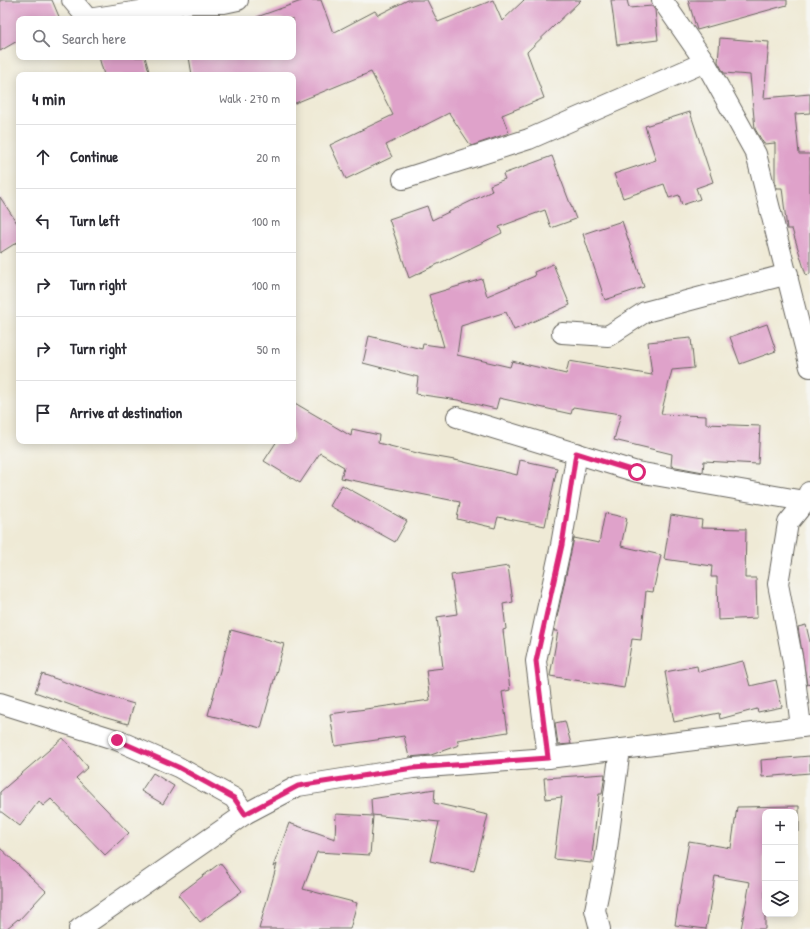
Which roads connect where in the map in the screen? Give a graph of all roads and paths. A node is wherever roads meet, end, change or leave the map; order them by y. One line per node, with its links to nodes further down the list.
1 (72, 0): 4 (street)
2 (238, 0): 5 (street)
3 (662, 0): 6 (street)
4 (85, 16)
5 (107, 16)
6 (705, 62): 7 (street); 8 (street)
7 (403, 179)
8 (788, 274): 9 (street); 10 (street)
9 (562, 333)
10 (810, 367)
11 (457, 417): 12 (street)
12 (576, 453): 13 (street); 17 (street)
13 (808, 498): 15 (street)
14 (0, 703): 18 (street)
15 (806, 727): 16 (street)
16 (620, 749): 17 (street); 20 (street)
17 (548, 758): 18 (street)
18 (245, 814): 19 (street)
19 (79, 929)
20 (600, 929)

